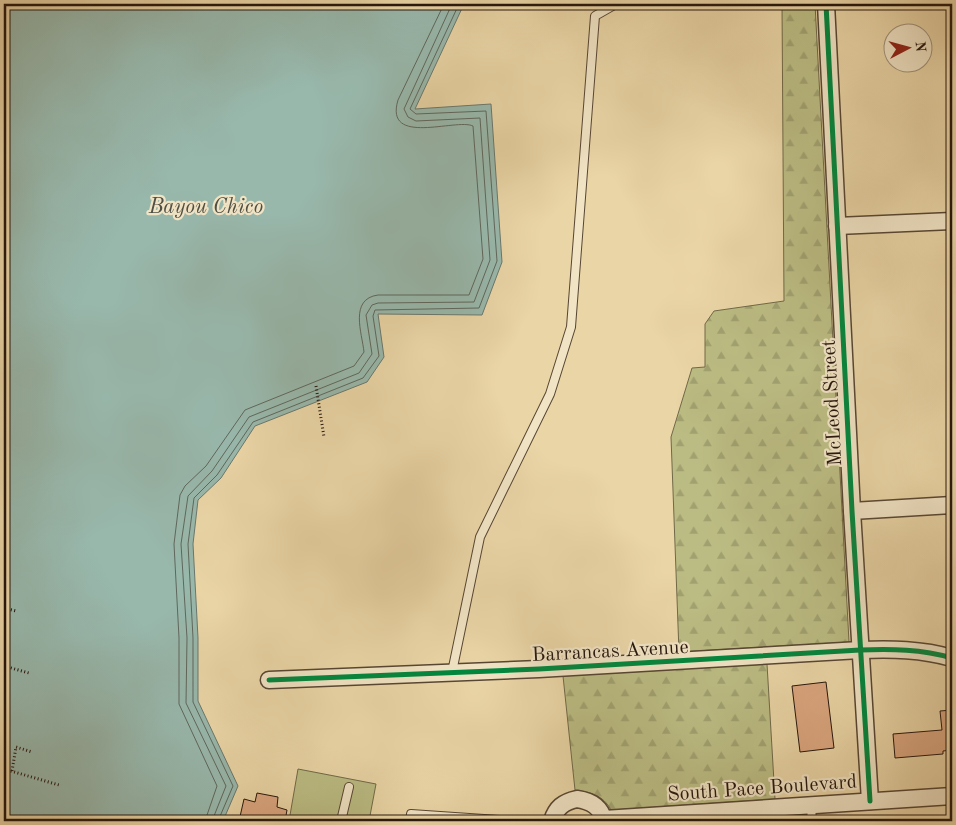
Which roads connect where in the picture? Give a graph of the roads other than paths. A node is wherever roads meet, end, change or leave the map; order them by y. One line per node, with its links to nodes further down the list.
1 (616, 4): 9 (lane)
2 (826, 4): 4 (street, McLeod Street)
3 (952, 221): 4 (street)
4 (837, 226): 6 (street, McLeod Street)
5 (952, 505): 6 (street)
6 (852, 511): 7 (street, McLeod Street)
7 (860, 650): 8 (street, Barrancas Avenue); 9 (street, Barrancas Avenue); 13 (street, McLeod Street)
8 (952, 658)
9 (452, 672): 10 (street, Barrancas Avenue)
10 (269, 680)
11 (349, 787): 16 (lane)
12 (952, 796): 13 (street, South Pace Boulevard)
13 (870, 801): 14 (street, South Pace Boulevard)
14 (812, 813): 15 (street, South Pace Boulevard)
15 (604, 820): 19 (street, South Pace Boulevard)
16 (341, 821)
17 (410, 821): 18 (lane)
18 (515, 821)
19 (552, 821)

